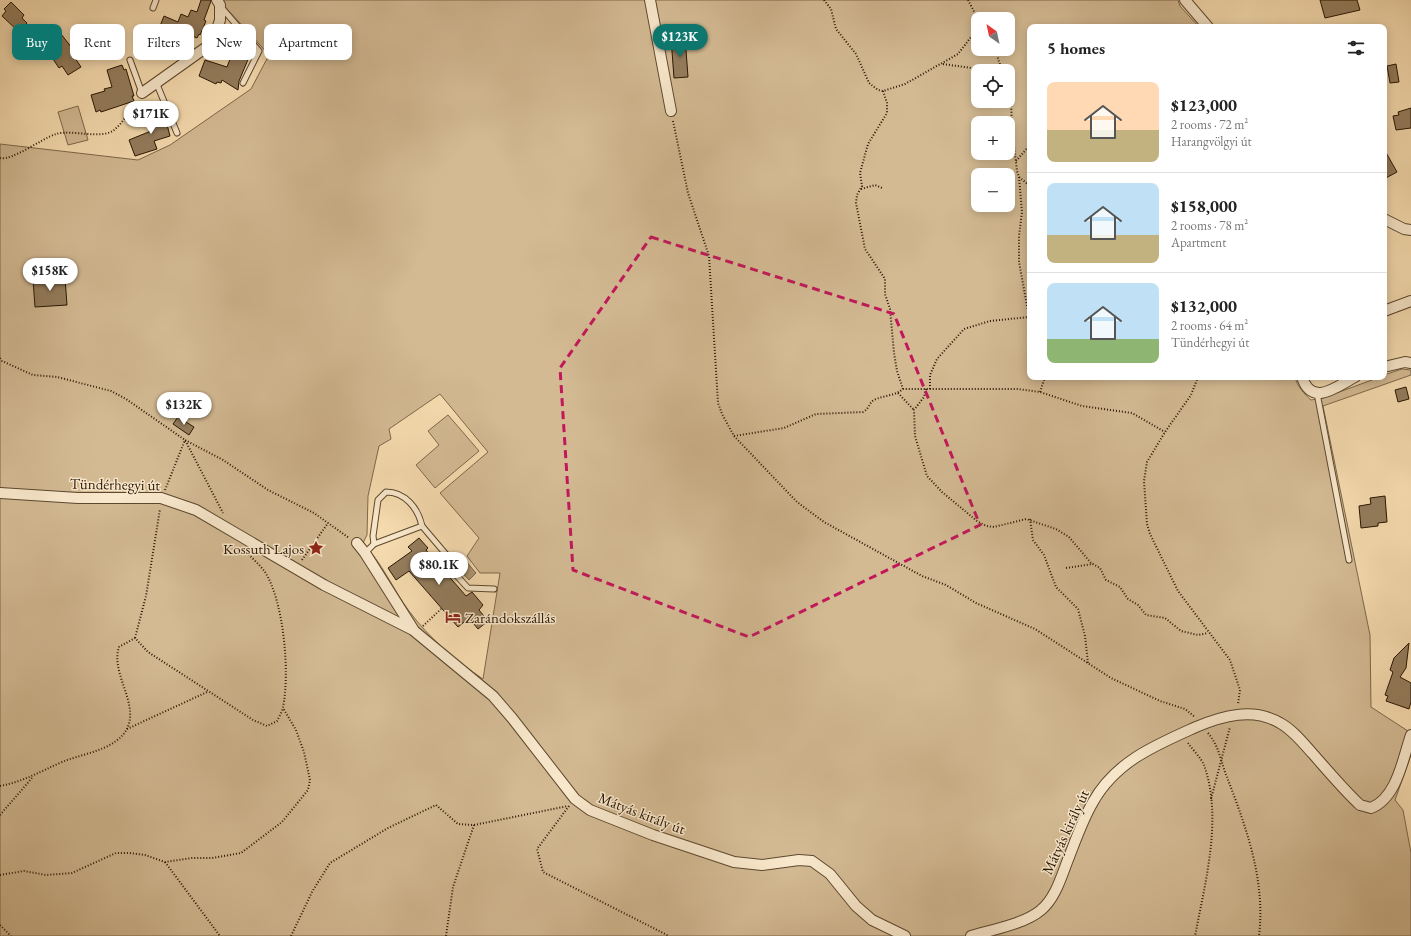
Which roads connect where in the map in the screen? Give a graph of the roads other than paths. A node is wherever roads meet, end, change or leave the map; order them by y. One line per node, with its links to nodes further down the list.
1 (156, 0): 5 (lane)
2 (650, 0): 11 (street)
3 (1185, 0): 6 (street)
4 (218, 3): 8 (street); 9 (lane)
5 (153, 8)
6 (1205, 24)
7 (130, 60): 10 (lane)
8 (156, 82): 10 (street); 12 (lane)
9 (243, 82)
10 (142, 93)
11 (671, 111)
12 (177, 133)
13 (1387, 220): 14 (street)
14 (1411, 230)
15 (1411, 301): 16 (street)
16 (1387, 310)
17 (1411, 362): 18 (street)
18 (1387, 366)
19 (1304, 380): 21 (street)
20 (1349, 380): 21 (street)
21 (1317, 393): 27 (lane)
22 (0, 493): 29 (street, Tündérhegyi út)
23 (422, 526): 25 (lane); 25 (lane); 28 (lane)
24 (357, 543): 26 (street)
25 (374, 544): 26 (lane)
26 (365, 553): 29 (street)
27 (1349, 560)
28 (494, 589)
29 (415, 631): 31 (street, Mátyás király út)
30 (1411, 735): 32 (street, Mátyás király út)
31 (905, 936)
32 (971, 936)

